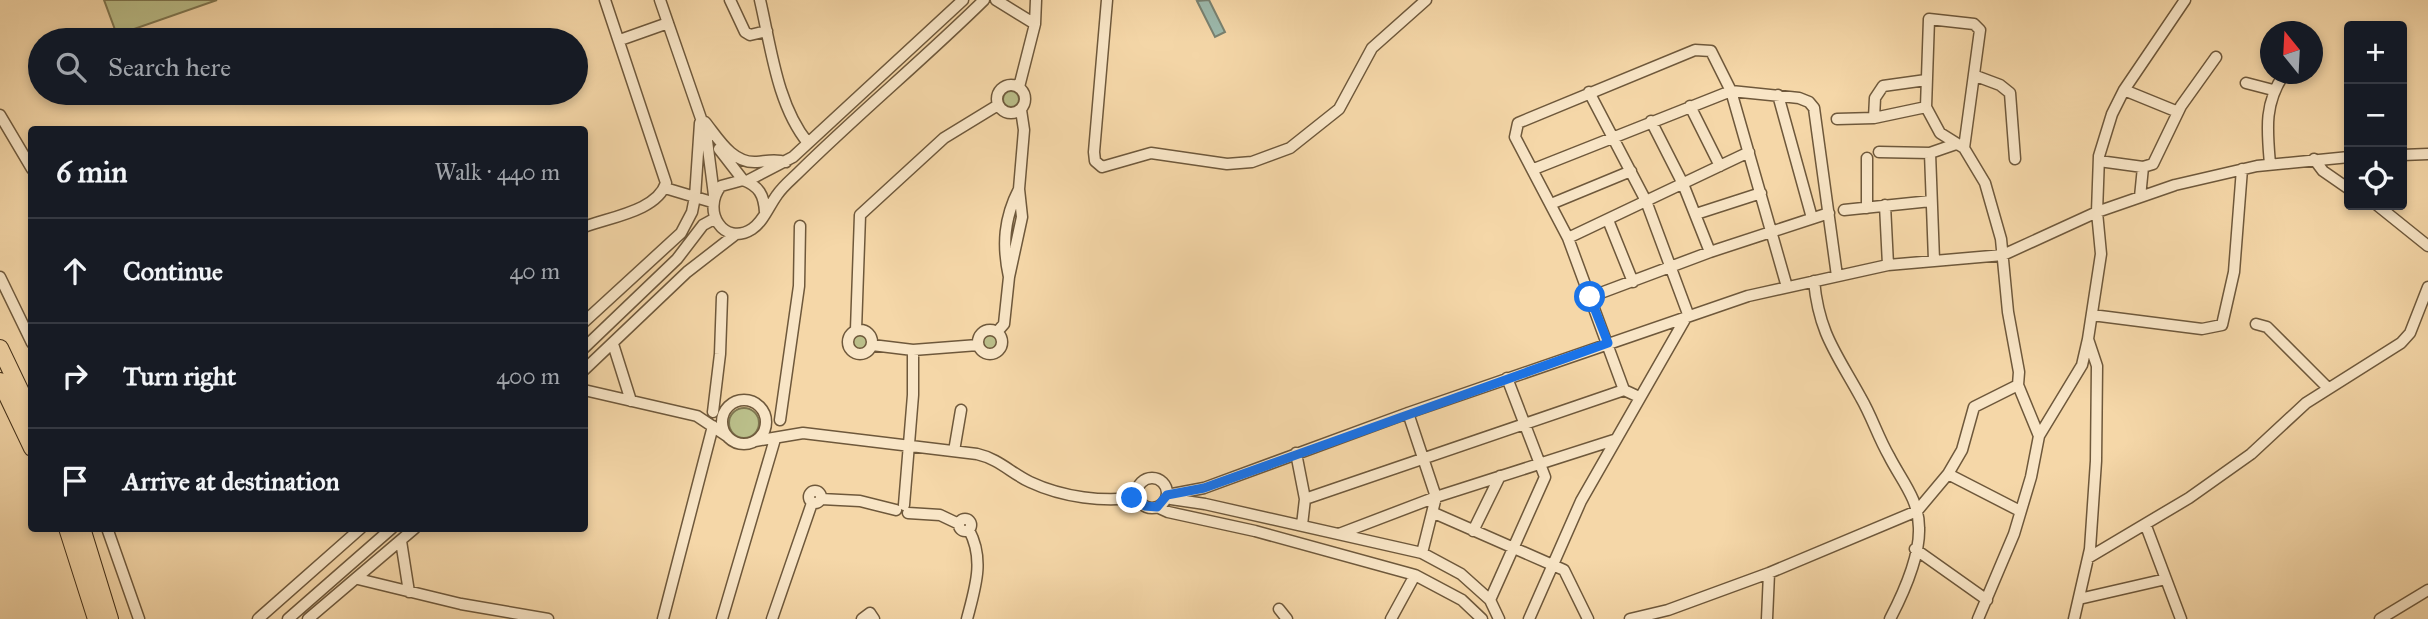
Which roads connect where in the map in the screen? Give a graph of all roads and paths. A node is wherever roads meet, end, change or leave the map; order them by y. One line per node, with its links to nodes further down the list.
1 (605, 0): 15 (street)
2 (660, 0): 12 (street)
3 (730, 0): 14 (street)
4 (760, 0): 14 (street)
5 (963, 0): 41 (street)
6 (984, 0): 78 (street)
7 (996, 0): 13 (street)
8 (1036, 0): 13 (street)
9 (1107, 0): 10 (street)
10 (1426, 0)
11 (2185, 0): 22 (street)
12 (668, 23): 15 (street); 34 (street)
13 (1035, 24): 21 (street)
14 (767, 31): 41 (street)
15 (620, 40): 66 (street)
16 (2216, 57): 32 (street)
17 (1976, 76): 18 (street); 42 (street); 50 (street)
18 (1926, 80): 30 (street); 35 (street)
19 (2246, 83): 23 (street)
20 (2277, 84): 23 (street)
21 (1018, 87): 28 (street); 31 (street)
22 (2123, 90): 32 (street); 52 (street)
23 (2273, 90): 56 (street)
24 (1731, 91): 25 (street); 26 (street); 29 (street); 43 (street)
25 (1589, 92): 40 (street); 60 (street)
26 (1778, 95): 55 (street); 58 (street)
27 (0, 105): 38 (street)
28 (998, 105): 31 (street); 108 (street)
29 (1690, 106): 37 (street); 57 (street)
30 (1926, 107): 35 (street); 42 (street)
31 (1021, 110): 109 (street)
32 (2178, 112): 59 (street)
33 (0, 115): 38 (street)
34 (700, 117): 39 (street); 54 (street); 68 (street)
35 (1874, 118): 36 (street)
36 (1837, 119)
37 (1651, 121): 40 (street); 64 (street)
38 (7, 125): 53 (street)
39 (706, 133): 63 (street); 70 (street)
40 (1613, 136): 60 (street); 62 (street)
41 (808, 143): 54 (street)
42 (1960, 146): 45 (street); 92 (street)
43 (1749, 152): 57 (street); 67 (street)
44 (1879, 152): 45 (street)
45 (1930, 152): 72 (street)
46 (2428, 154): 47 (street)
47 (2407, 155)
48 (2344, 157): 51 (street)
49 (1867, 159): 75 (street)
50 (2015, 159)
51 (2314, 159): 56 (street); 65 (street)
52 (2099, 161): 59 (street); 79 (street)
53 (28, 162)
54 (786, 162): 63 (street)
55 (1821, 162): 58 (street); 80 (street)
56 (2270, 164): 61 (street)
57 (1720, 166): 64 (street)
58 (1797, 166): 82 (street)
59 (2143, 167): 69 (street)
60 (1534, 169): 73 (street)
61 (2242, 169): 69 (street); 105 (street)
62 (1630, 171): 71 (street); 73 (street)
63 (745, 180): 70 (street); 78 (street)
64 (1683, 184): 71 (street); 81 (street)
65 (2344, 186)
66 (665, 188): 68 (street); 85 (street)
67 (1761, 193): 81 (street); 87 (street)
68 (695, 197): 70 (street); 106 (street)
69 (2140, 197): 79 (street)
70 (713, 198): 83 (street)
71 (1646, 201): 84 (street); 95 (street)
72 (1931, 201): 74 (street); 93 (street)
73 (1551, 204): 89 (street)
74 (1885, 205): 75 (street); 94 (street)
75 (1867, 208): 76 (street)
76 (1844, 209)
77 (2382, 210): 90 (street)
78 (765, 212): 88 (street)
79 (2097, 212): 92 (street); 105 (street)
80 (1829, 213): 82 (street); 96 (street)
81 (1696, 214): 91 (street)
82 (1812, 218): 87 (street)
83 (714, 219): 88 (street); 113 (street)
84 (1608, 220): 89 (street); 99 (street)
85 (588, 226)
86 (800, 226): 135 (street)
87 (1772, 231): 91 (street); 100 (street)
88 (736, 233): 114 (street)
89 (1568, 238): 103 (street)
90 (2428, 246)
91 (1710, 252): 95 (street)
92 (2003, 255): 93 (street); 122 (street)
93 (1934, 260): 94 (street)
94 (1888, 265): 96 (street)
95 (1671, 267): 99 (street); 104 (street)
96 (1837, 276): 98 (street)
97 (0, 277): 110 (street)
98 (1814, 281): 100 (street); 158 (street)
99 (1633, 282): 103 (street)
100 (1787, 287): 104 (street)
101 (2428, 287): 123 (street)
102 (722, 297): 132 (street)
103 (1590, 297): 112 (street)
104 (1688, 314): 112 (street); 126 (street)
105 (2092, 315): 111 (street)
106 (588, 318)
107 (2256, 324): 123 (street)
108 (856, 330): 115 (street); 115 (street)
109 (997, 332): 116 (street); 116 (street)
110 (28, 335)
111 (2088, 340): 140 (street); 177 (street)
112 (1608, 343): 120 (street); 124 (street)
113 (588, 344)
114 (613, 344): 119 (street); 127 (street)
115 (872, 345): 118 (street)
116 (978, 345): 118 (street)
117 (0, 348): 128 (highway)
118 (913, 350): 145 (street)
119 (588, 366)
120 (1507, 378): 133 (street); 136 (street)
121 (0, 381): 142 (highway)
122 (2018, 385): 140 (street); 150 (street)
123 (2329, 388): 162 (street)
124 (1624, 390): 126 (street); 136 (street)
125 (588, 391): 127 (street)
126 (1639, 397): 143 (street)
127 (631, 401): 134 (street)
128 (28, 407)
129 (728, 407): 130 (street); 132 (street); 139 (street)
130 (762, 410): 135 (street); 144 (street)
131 (961, 410): 146 (street)
132 (713, 412): 134 (street)
133 (1408, 412): 147 (street); 148 (street)
134 (696, 416): 137 (street)
135 (780, 419): 138 (street)
136 (1524, 425): 148 (street); 149 (street)
137 (713, 426): 139 (street); 197 (street)
138 (803, 433): 141 (street); 145 (street)
139 (727, 436): 144 (street)
140 (2039, 436): 159 (street)
141 (775, 439): 144 (street); 198 (street)
142 (28, 440)
143 (1614, 440): 149 (street); 178 (street)
144 (755, 441)
145 (909, 444): 146 (street); 157 (street)
146 (954, 451): 152 (street)
147 (1297, 453): 153 (street); 155 (street)
148 (1423, 458): 154 (street); 155 (street)
149 (1540, 463): 151 (street); 175 (street)
150 (1948, 474): 158 (street); 159 (street)
151 (1500, 476): 154 (street); 163 (street)
152 (1139, 497): 153 (street); 156 (street)
153 (1167, 497): 156 (street); 161 (street)
154 (1436, 497): 160 (street); 171 (street)
155 (1305, 499): 161 (street)
156 (1157, 507): 180 (street)
157 (903, 509): 199 (street); 202 (street)
158 (1917, 511): 173 (street); 179 (street)
159 (2020, 511): 187 (street)
160 (1434, 513): 163 (street); 176 (street)
161 (1302, 525): 171 (street)
162 (2146, 526): 177 (street); 182 (street)
163 (1473, 531): 175 (street)
164 (68, 532): 190 (highway)
165 (83, 532): 174 (highway)
166 (91, 532): 174 (highway)
167 (108, 532): 192 (street)
168 (356, 532): 193 (street)
169 (387, 532): 194 (street)
170 (411, 532): 172 (street)
171 (1339, 534): 176 (street)
172 (401, 541): 181 (street); 184 (street)
173 (1915, 549): 187 (street); 210 (street)
174 (90, 550): 191 (highway)
175 (1514, 550): 178 (street); 186 (street)
176 (1422, 553): 186 (street)
177 (2088, 558): 185 (street)
178 (1553, 565): 207 (street); 208 (street)
179 (1769, 573): 189 (street); 209 (street)
180 (1415, 575): 204 (street); 205 (street)
181 (358, 579): 184 (street); 195 (street)
182 (2166, 579): 185 (street); 213 (street)
183 (2428, 590): 214 (street)
184 (410, 592): 196 (street)
185 (2079, 599): 212 (street)
186 (1490, 600): 206 (street)
187 (1987, 600): 211 (street)
188 (1279, 610): 203 (street)
189 (1638, 618)
190 (96, 619)
191 (110, 619)
192 (139, 619)
193 (258, 619)
194 (288, 619)
195 (308, 619)
196 (543, 619)
197 (663, 619)
198 (722, 619)
199 (772, 619)
200 (862, 619): 201 (street)
201 (874, 619)
202 (967, 619)
203 (1287, 619)
204 (1391, 619)
205 (1482, 619)
206 (1499, 619)
207 (1530, 619)
208 (1588, 619)
209 (1767, 619)
210 (1890, 619)
211 (1979, 619)
212 (2074, 619)
213 (2181, 619)
214 (2379, 619)

